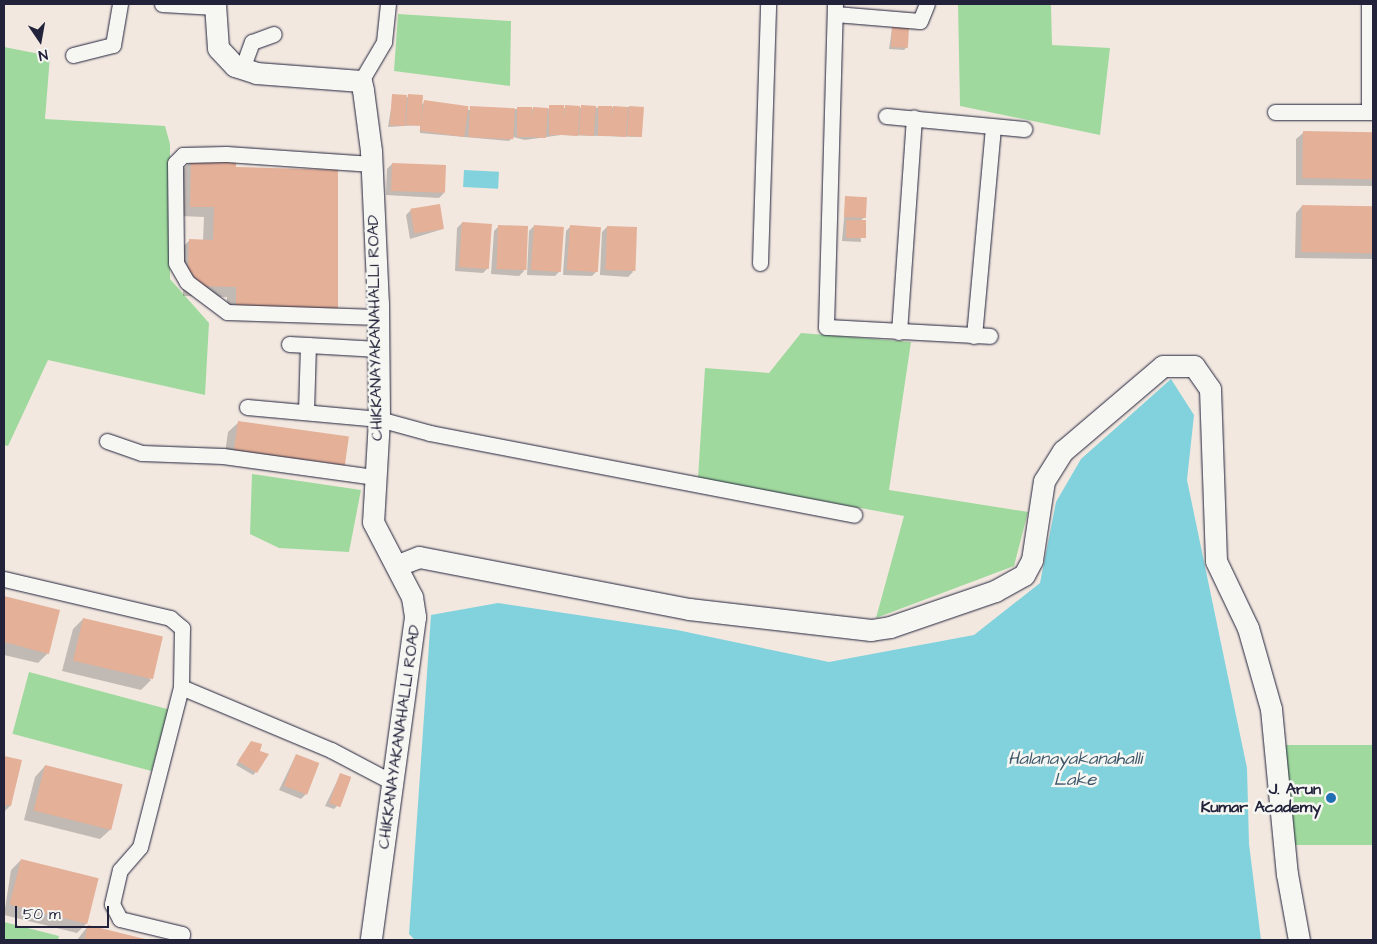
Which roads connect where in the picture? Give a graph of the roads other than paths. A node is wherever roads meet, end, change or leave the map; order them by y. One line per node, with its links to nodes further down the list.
1 (120, 4): 10 (street)
2 (162, 4): 7 (street)
3 (388, 4): 12 (street)
4 (768, 4): 20 (street)
5 (926, 4): 8 (street)
6 (1369, 4): 14 (street)
7 (215, 5): 11 (street)
8 (835, 9): 22 (street)
9 (274, 34): 11 (street)
10 (73, 55)
11 (242, 69): 12 (street)
12 (360, 81): 19 (street, CHIKKANAYAKANAHALLI ROAD)
13 (1275, 112): 14 (street)
14 (1371, 112)
15 (886, 116): 16 (street)
16 (914, 118): 17 (street); 22 (street)
17 (993, 127): 18 (street); 23 (street)
18 (1024, 129)
19 (372, 164): 21 (street, CHIKKANAYAKANAHALLI ROAD); 21 (street)
20 (760, 262)
21 (378, 318): 27 (street, CHIKKANAYAKANAHALLI ROAD)
22 (898, 332): 23 (street)
23 (974, 336): 24 (street)
24 (990, 336)
25 (289, 344): 26 (street)
26 (308, 345): 27 (street); 29 (street)
27 (378, 348): 30 (street, CHIKKANAYAKANAHALLI ROAD)
28 (247, 406): 29 (street)
29 (306, 412): 30 (street)
30 (379, 419): 32 (street, CHIKKANAYAKANAHALLI ROAD); 33 (street)
31 (107, 441): 32 (street)
32 (374, 477): 34 (street, CHIKKANAYAKANAHALLI ROAD)
33 (854, 515)
34 (398, 565): 37 (street, CHIKKANAYAKANAHALLI ROAD); 40 (street)
35 (4, 579): 36 (street)
36 (181, 687): 37 (street); 38 (street)
37 (392, 782): 39 (street, CHIKKANAYAKANAHALLI ROAD)
38 (180, 940)
39 (371, 940)
40 (1298, 940)

